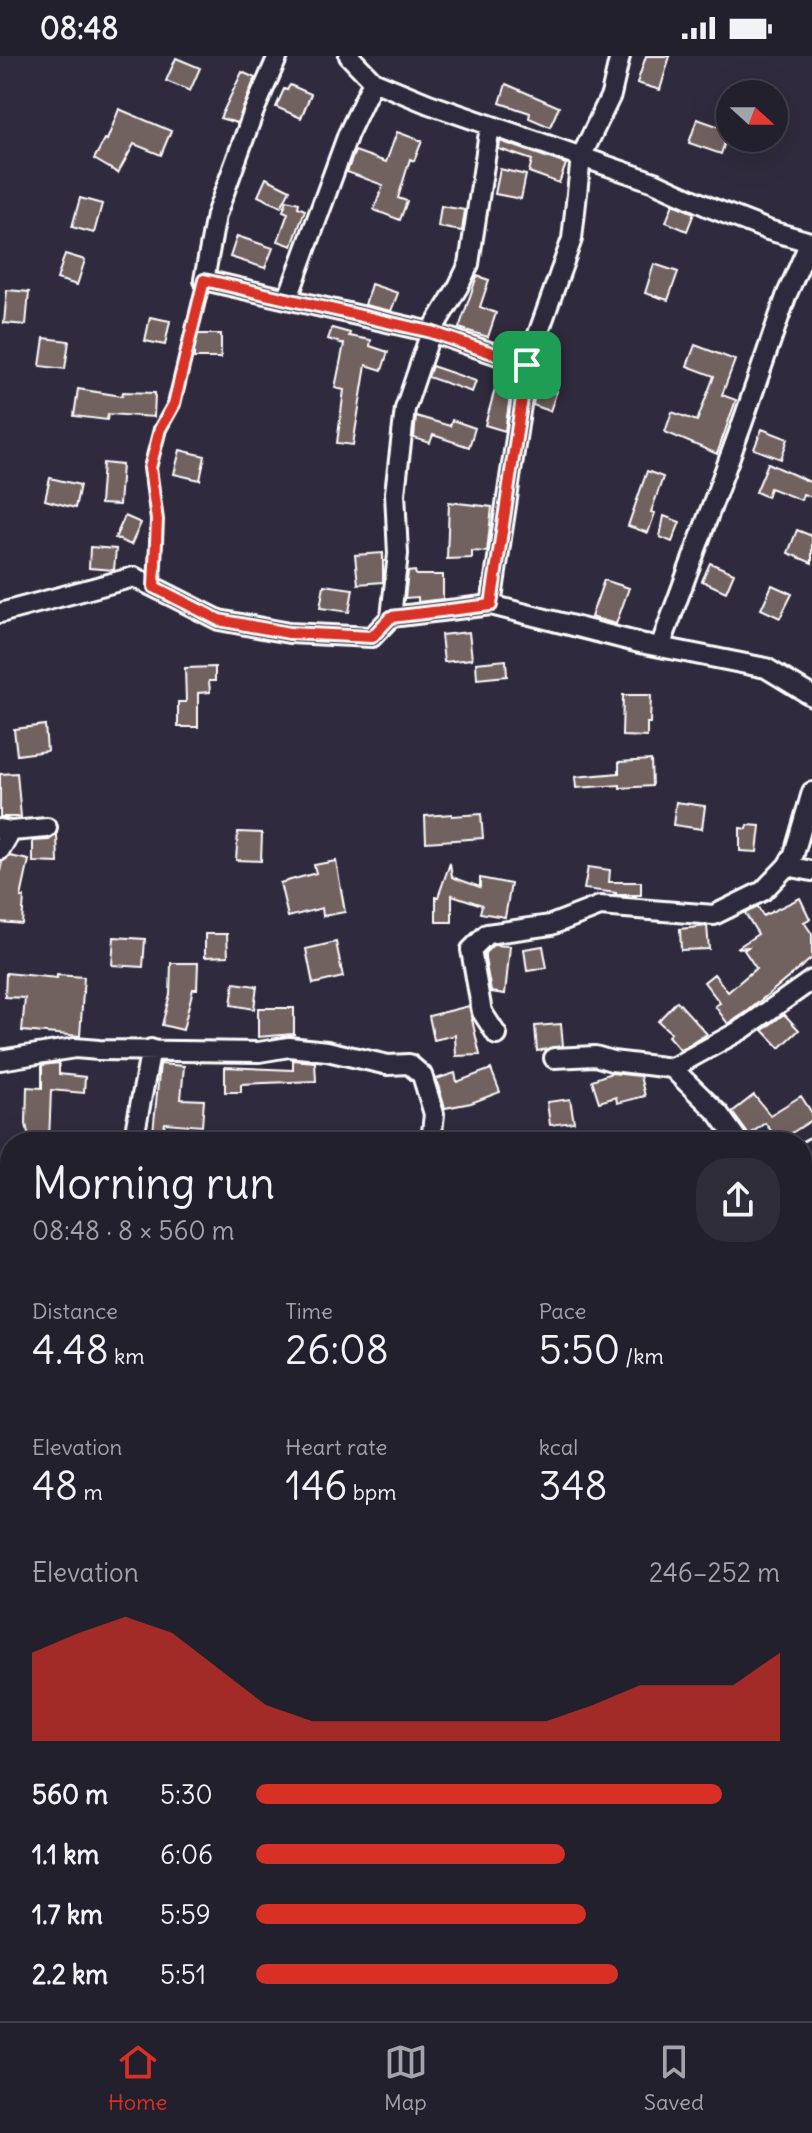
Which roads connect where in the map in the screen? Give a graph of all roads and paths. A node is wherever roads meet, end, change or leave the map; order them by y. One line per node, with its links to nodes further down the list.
1 (278, 56): 7 (street)
2 (349, 56): 4 (street)
3 (620, 56): 6 (street)
4 (373, 81): 5 (street); 8 (street)
5 (490, 126): 6 (street); 9 (street)
6 (581, 157): 10 (street); 15 (street)
7 (204, 280): 8 (street); 11 (path)
8 (288, 298): 9 (street)
9 (431, 332): 10 (street); 14 (street)
10 (527, 365): 12 (street)
11 (154, 587): 13 (street); 14 (street)
12 (491, 605): 14 (street); 15 (street)
13 (0, 613)
14 (391, 617)
15 (660, 647): 16 (street)
16 (812, 696)
17 (812, 792): 21 (street)
18 (47, 828): 19 (street)
19 (5, 830): 20 (street)
20 (0, 850)
21 (787, 866): 22 (street); 24 (street)
22 (812, 871)
23 (812, 980): 28 (street)
24 (497, 1035)
25 (151, 1049): 27 (street); 29 (street); 30 (street)
26 (554, 1058): 28 (street)
27 (0, 1060)
28 (672, 1068): 31 (street)
29 (135, 1132)
30 (432, 1132)
31 (732, 1132)

